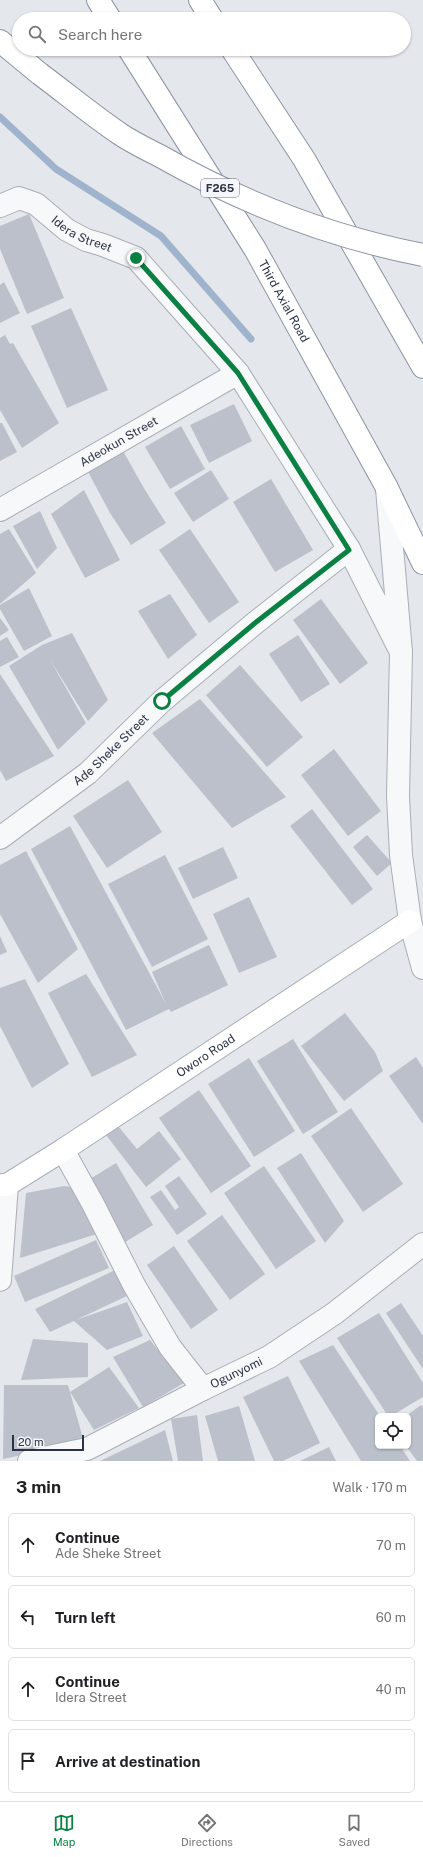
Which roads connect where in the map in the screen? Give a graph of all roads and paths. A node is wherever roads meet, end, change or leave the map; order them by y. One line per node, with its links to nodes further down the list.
1 (98, 0): 3 (main road)
2 (200, 0): 4 (main road)
3 (106, 12)
4 (208, 12)
5 (0, 41): 6 (main road, F265, bridge)
6 (12, 51)
7 (18, 56): 11 (main road, F265, bridge)
8 (133, 56): 14 (main road, Third Axial Road)
9 (237, 56): 12 (main road)
10 (0, 206): 13 (street, Idera Street)
11 (423, 255)
12 (423, 367)
13 (238, 373): 15 (street, Adeokun Street); 16 (street, Idera Street)
14 (386, 486): 17 (main road, Third Axial Road); 18 (street)
15 (0, 510)
16 (349, 550): 18 (street, Idera Street); 19 (street, Ade Sheke Street)
17 (423, 563)
18 (401, 652): 20 (street)
19 (0, 838)
20 (410, 921): 21 (street); 22 (main road, Oworo Road)
21 (423, 968)
22 (63, 1150): 23 (main road, Oworo Road); 26 (street)
23 (4, 1185): 25 (street)
24 (423, 1244): 26 (street, Ogunyomi)
25 (0, 1280)
26 (203, 1389): 27 (street, Ogunyomi)
27 (29, 1461)

